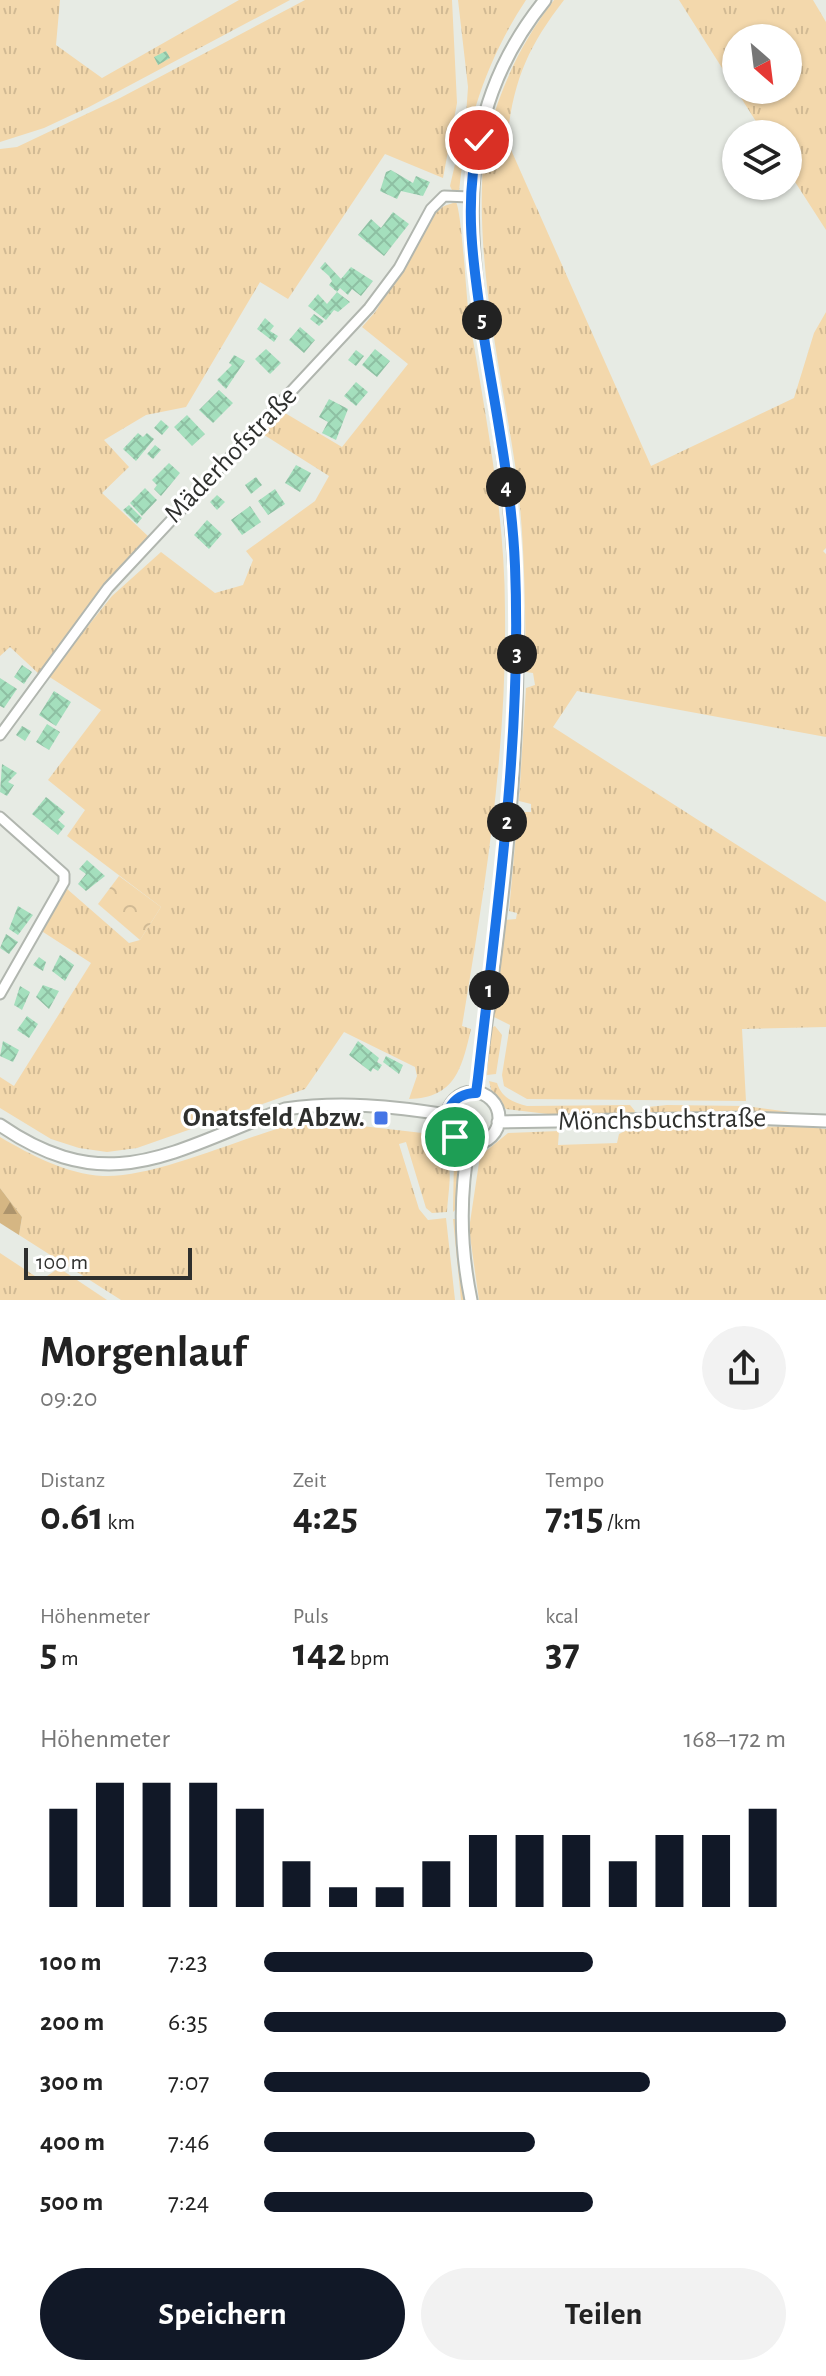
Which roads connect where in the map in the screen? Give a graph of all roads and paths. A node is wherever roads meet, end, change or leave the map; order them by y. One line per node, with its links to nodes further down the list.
1 (545, 0): 2 (street)
2 (470, 197): 3 (street, Mäderhofstraße); 6 (street)
3 (0, 735)
4 (0, 817): 5 (street)
5 (0, 994)
6 (476, 1093): 7 (street); 9 (street)
7 (447, 1115): 10 (street); 11 (street)
8 (826, 1121): 9 (street, Mönchsbuchstraße)
9 (498, 1122): 11 (street)
10 (0, 1125)
11 (469, 1144): 12 (street)
12 (471, 1300)

